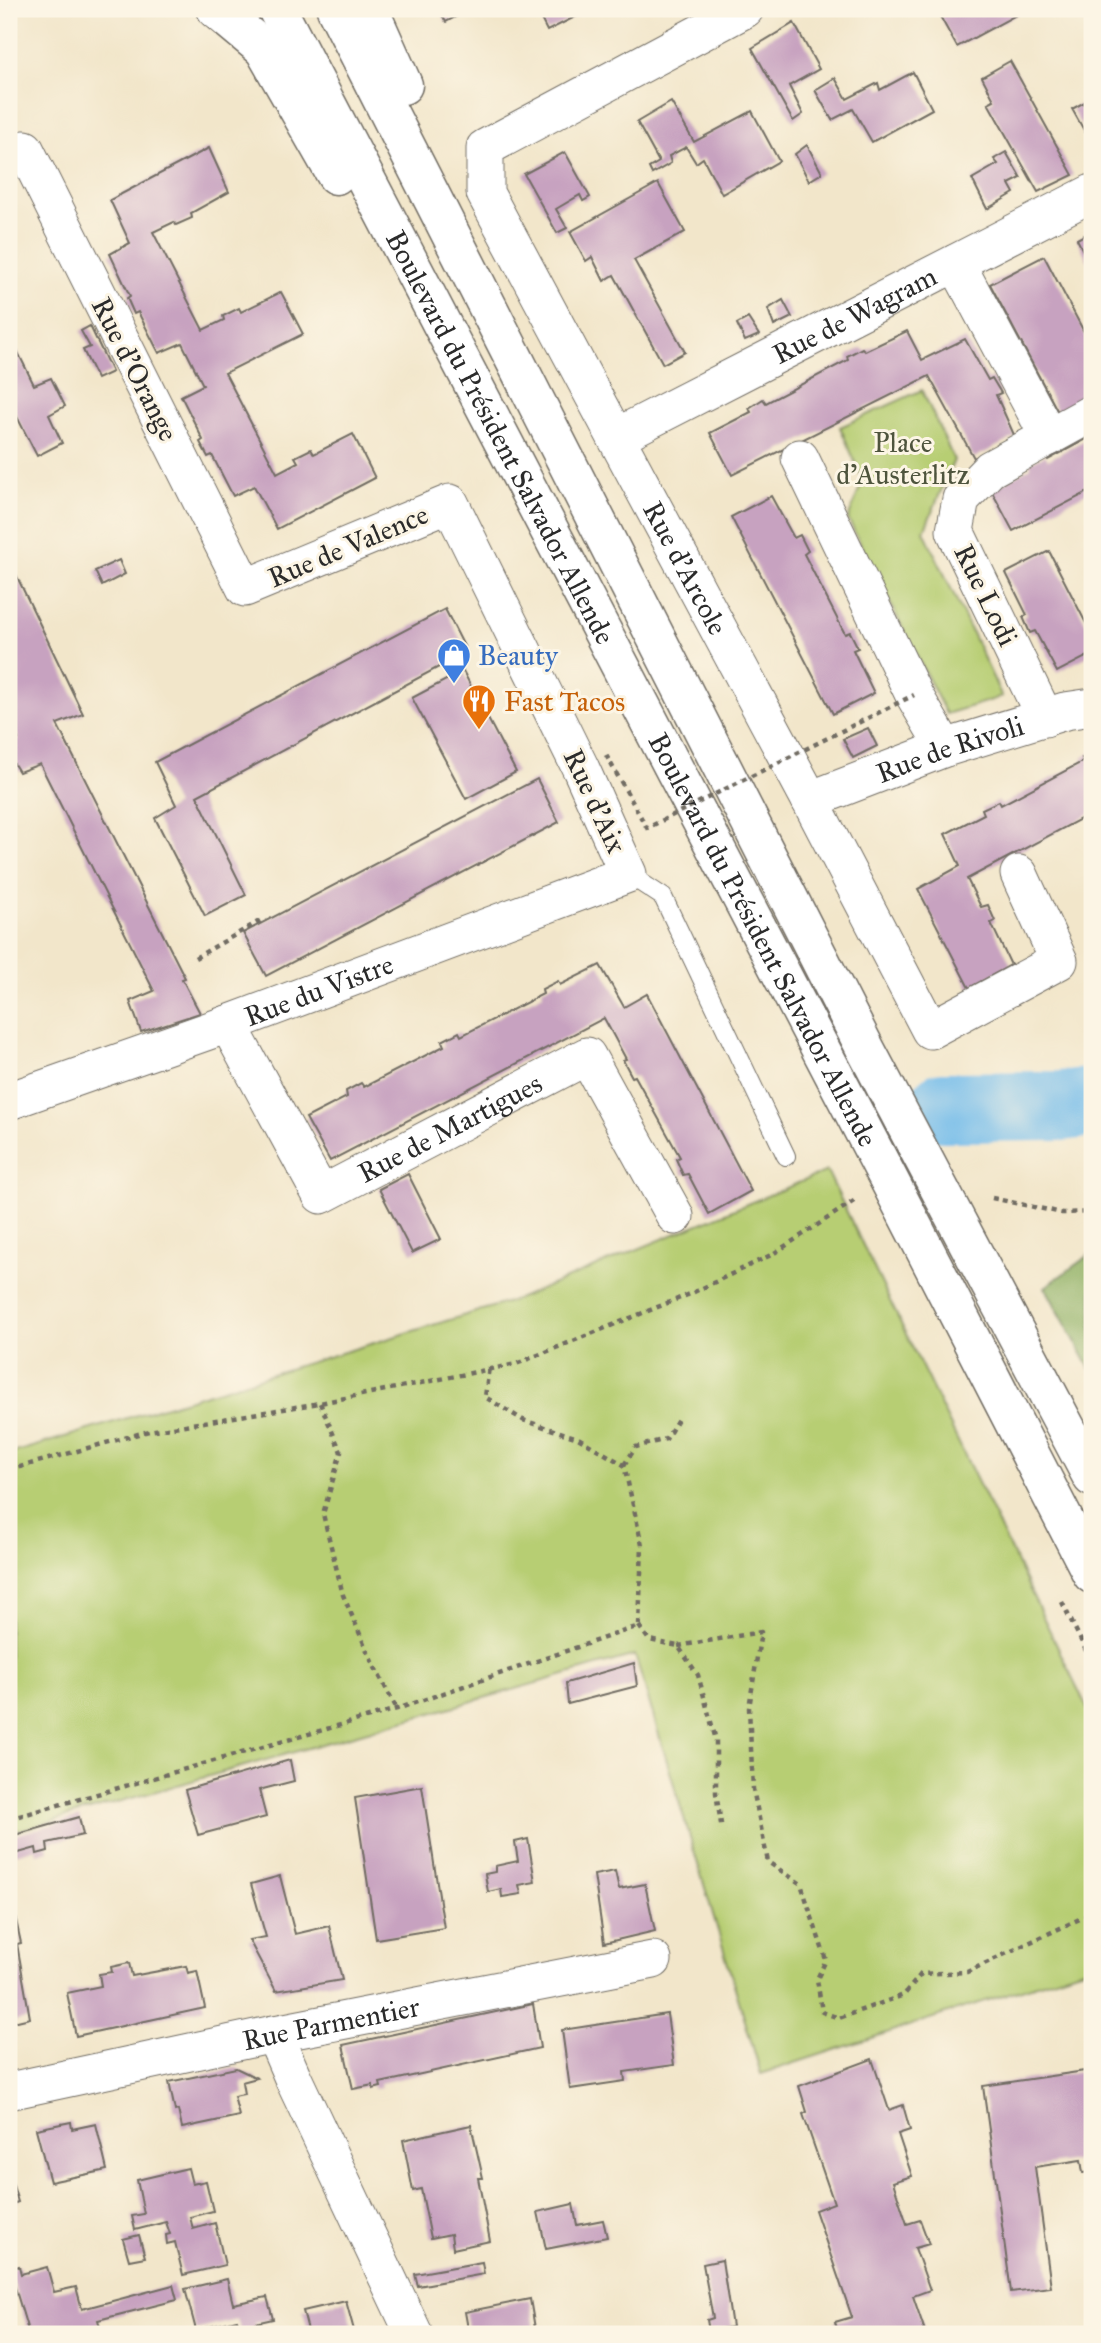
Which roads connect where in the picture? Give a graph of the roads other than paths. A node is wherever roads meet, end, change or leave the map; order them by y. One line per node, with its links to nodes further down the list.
1 (216, 9): 8 (main road)
2 (277, 9): 8 (main road, Boulevard du Président Salvador Allende)
3 (336, 9): 23 (main road, Boulevard du Président Salvador Allende)
4 (369, 9): 23 (main road)
5 (745, 9): 11 (street, Rue d'Arcole)
6 (25, 149): 15 (street, Rue d'Orange)
7 (1092, 193): 9 (street, Rue de Wagram)
8 (397, 236): 28 (main road, Boulevard du Président Salvador Allende)
9 (956, 263): 11 (street, Rue de Wagram); 12 (street)
10 (1092, 413): 12 (street, Rue Lodi)
11 (616, 437): 19 (street, Rue d'Arcole)
12 (1049, 437): 17 (street, Rue Lodi)
13 (800, 458): 18 (street)
14 (450, 503): 15 (street, Rue de Valence); 20 (street, Rue d'Aix)
15 (245, 588)
16 (1092, 707): 17 (street, Rue de Rivoli)
17 (1045, 719): 18 (street, Rue de Rivoli)
18 (945, 748): 19 (street, Rue de Rivoli)
19 (810, 800): 21 (street, Rue d'Arcole)
20 (628, 874): 22 (street, Rue du Vistre); 25 (lane)
21 (1019, 874)
22 (228, 1024): 24 (street, Rue du Vistre); 26 (street, Rue de Martigues)
23 (866, 1050): 27 (main road, Boulevard du Président Salvador Allende)
24 (9, 1101)
25 (786, 1156)
26 (675, 1216)
27 (1092, 1477)
28 (1092, 1574)
29 (653, 1960): 30 (street, Rue Parmentier)
30 (274, 2034): 31 (street, Rue Parmentier); 32 (street)
31 (9, 2091)
32 (414, 2334)

